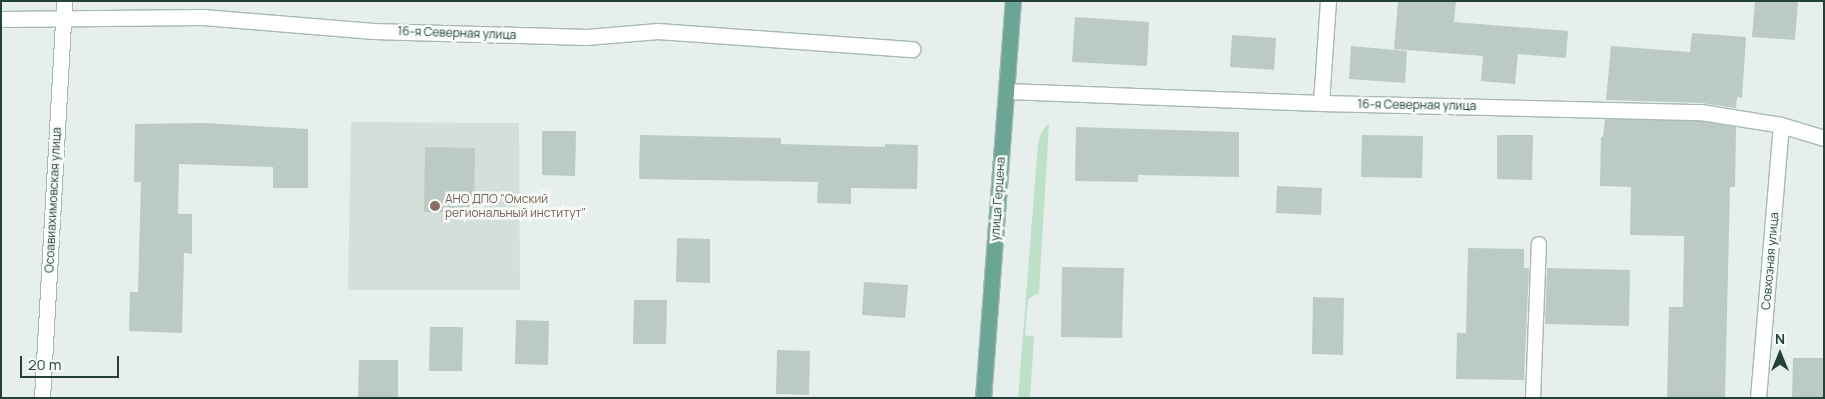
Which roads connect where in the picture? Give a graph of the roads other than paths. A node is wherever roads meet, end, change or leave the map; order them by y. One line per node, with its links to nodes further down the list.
1 (64, 1): 5 (street, Осоавиахимовская улица)
2 (1013, 1): 7 (main road, улица Герцена)
3 (1328, 1): 8 (street)
4 (1, 20): 5 (street, 16-я Северная улица)
5 (63, 20): 6 (street, 16-я Северная улица); 12 (street, Осоавиахимовская улица)
6 (912, 50)
7 (1006, 91): 8 (street, 16-я Северная улица); 13 (main road, улица Герцена)
8 (1321, 103): 9 (street, 16-я Северная улица)
9 (1781, 125): 10 (street, 16-я Северная улица); 15 (street, Совхозная улица)
10 (1824, 138)
11 (1539, 244): 14 (lane)
12 (42, 398)
13 (983, 398)
14 (1532, 398)
15 (1758, 398)

